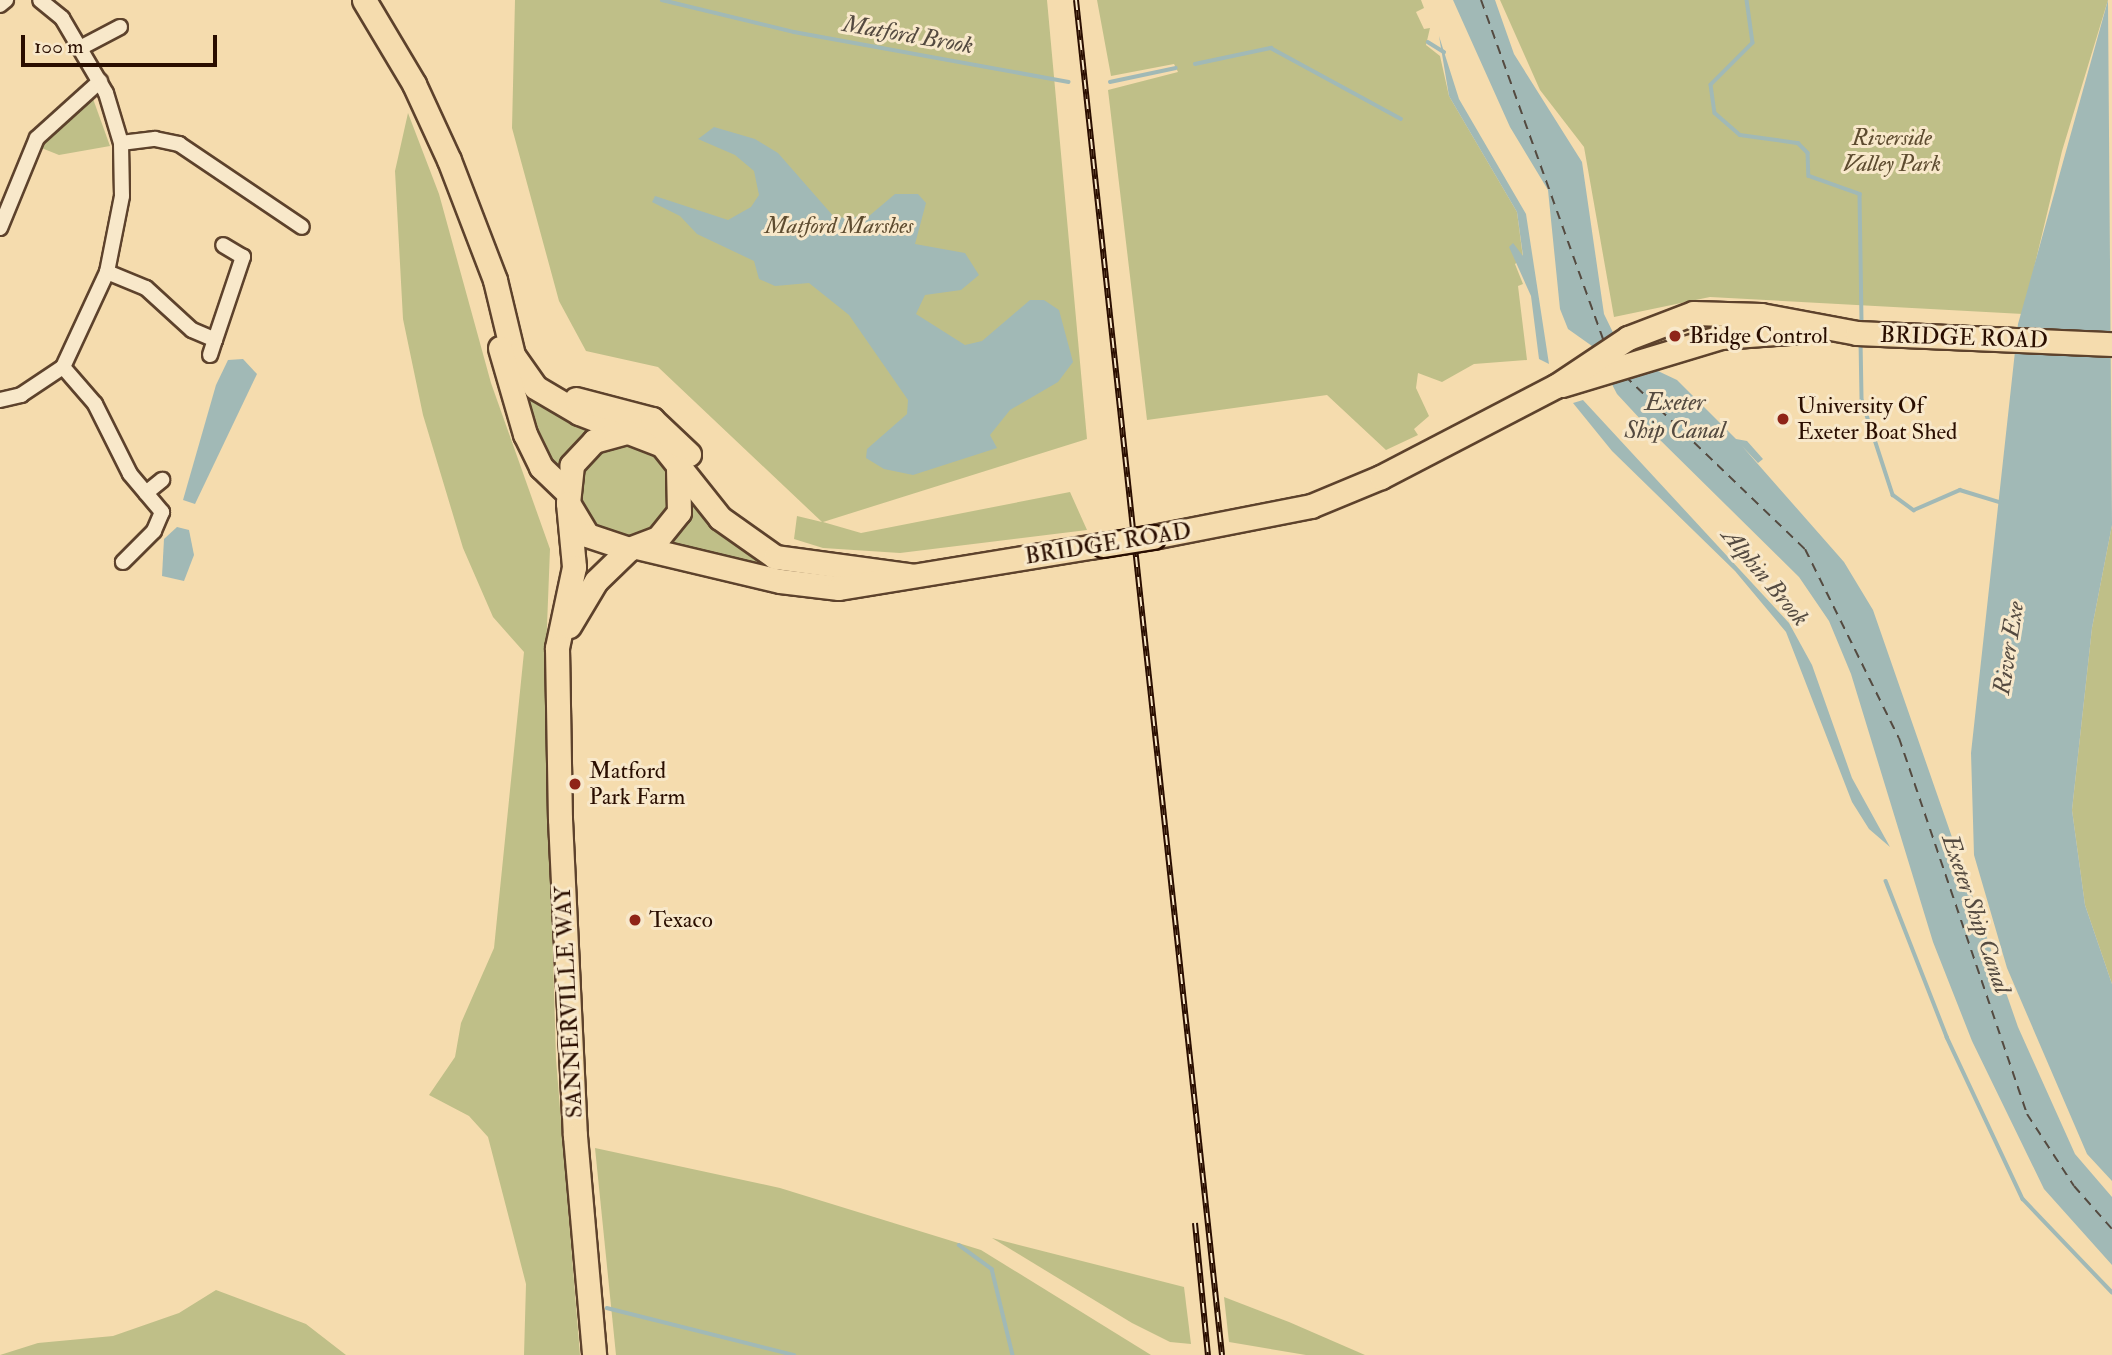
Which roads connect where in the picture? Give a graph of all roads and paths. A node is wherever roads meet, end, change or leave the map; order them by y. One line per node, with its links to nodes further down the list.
1 (6, 0): 4 (street)
2 (40, 0): 6 (street)
3 (364, 0): 12 (main road)
4 (0, 5)
5 (120, 27): 6 (street)
6 (82, 47): 7 (street)
7 (100, 81): 8 (street); 9 (street)
8 (121, 143): 10 (street); 13 (street)
9 (0, 228)
10 (302, 228)
11 (223, 245): 16 (street)
12 (479, 246): 14 (main road); 26 (main road)
13 (107, 272): 16 (street); 20 (street)
14 (506, 321): 22 (main road); 28 (main road)
15 (1816, 329): 17 (main road, BRIDGE ROAD); 19 (main road, BRIDGE ROAD); 19 (main road, BRIDGE ROAD)
16 (215, 340): 18 (street)
17 (2112, 344)
18 (210, 355)
19 (1602, 366): 30 (main road, BRIDGE ROAD, bridge)
20 (63, 367): 21 (street); 25 (street)
21 (0, 399)
22 (631, 432): 23 (main road); 26 (main road)
23 (674, 460): 27 (main road); 28 (main road)
24 (162, 480): 25 (street)
25 (146, 493): 29 (street)
26 (567, 497): 27 (main road); 31 (main road, SANNERVILLE WAY)
27 (633, 548): 30 (main road, BRIDGE ROAD); 31 (main road)
28 (802, 561): 30 (main road)
29 (123, 562)
30 (909, 575)
31 (558, 648): 32 (main road, SANNERVILLE WAY)
32 (594, 1355)

